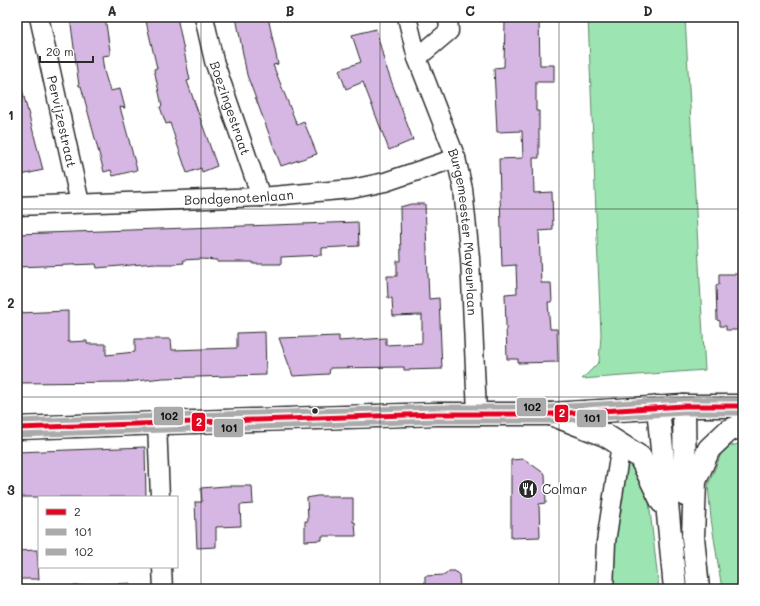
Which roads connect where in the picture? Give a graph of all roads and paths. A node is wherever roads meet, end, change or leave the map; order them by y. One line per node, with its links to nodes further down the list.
1 (39, 17): 8 (street, Pervijzestraat)
2 (204, 17): 7 (street, Boezingestraat)
3 (407, 17): 5 (street, Burgemeester Mayeurlaan)
4 (448, 17): 5 (street)
5 (417, 58): 6 (street, Burgemeester Mayeurlaan)
6 (456, 158): 7 (street, Bondgenotenlaan); 13 (street, Burgemeester Mayeurlaan)
7 (261, 197): 8 (street, Bondgenotenlaan)
8 (80, 203): 9 (street, Bondgenotenlaan)
9 (17, 206)
10 (684, 406): 11 (main road); 12 (main road); 21 (main road)
11 (743, 406)
12 (658, 407): 14 (main road); 20 (main road)
13 (477, 413): 14 (main road); 15 (main road)
14 (551, 414): 18 (main road)
15 (157, 423): 17 (main road); 19 (street)
16 (743, 425): 21 (main road)
17 (17, 428)
18 (621, 444): 20 (main road); 24 (street)
19 (160, 496)
20 (668, 513): 25 (main road)
21 (693, 537): 26 (main road)
22 (162, 568): 23 (street)
23 (163, 589)
24 (604, 589)
25 (675, 589)
26 (698, 589)

